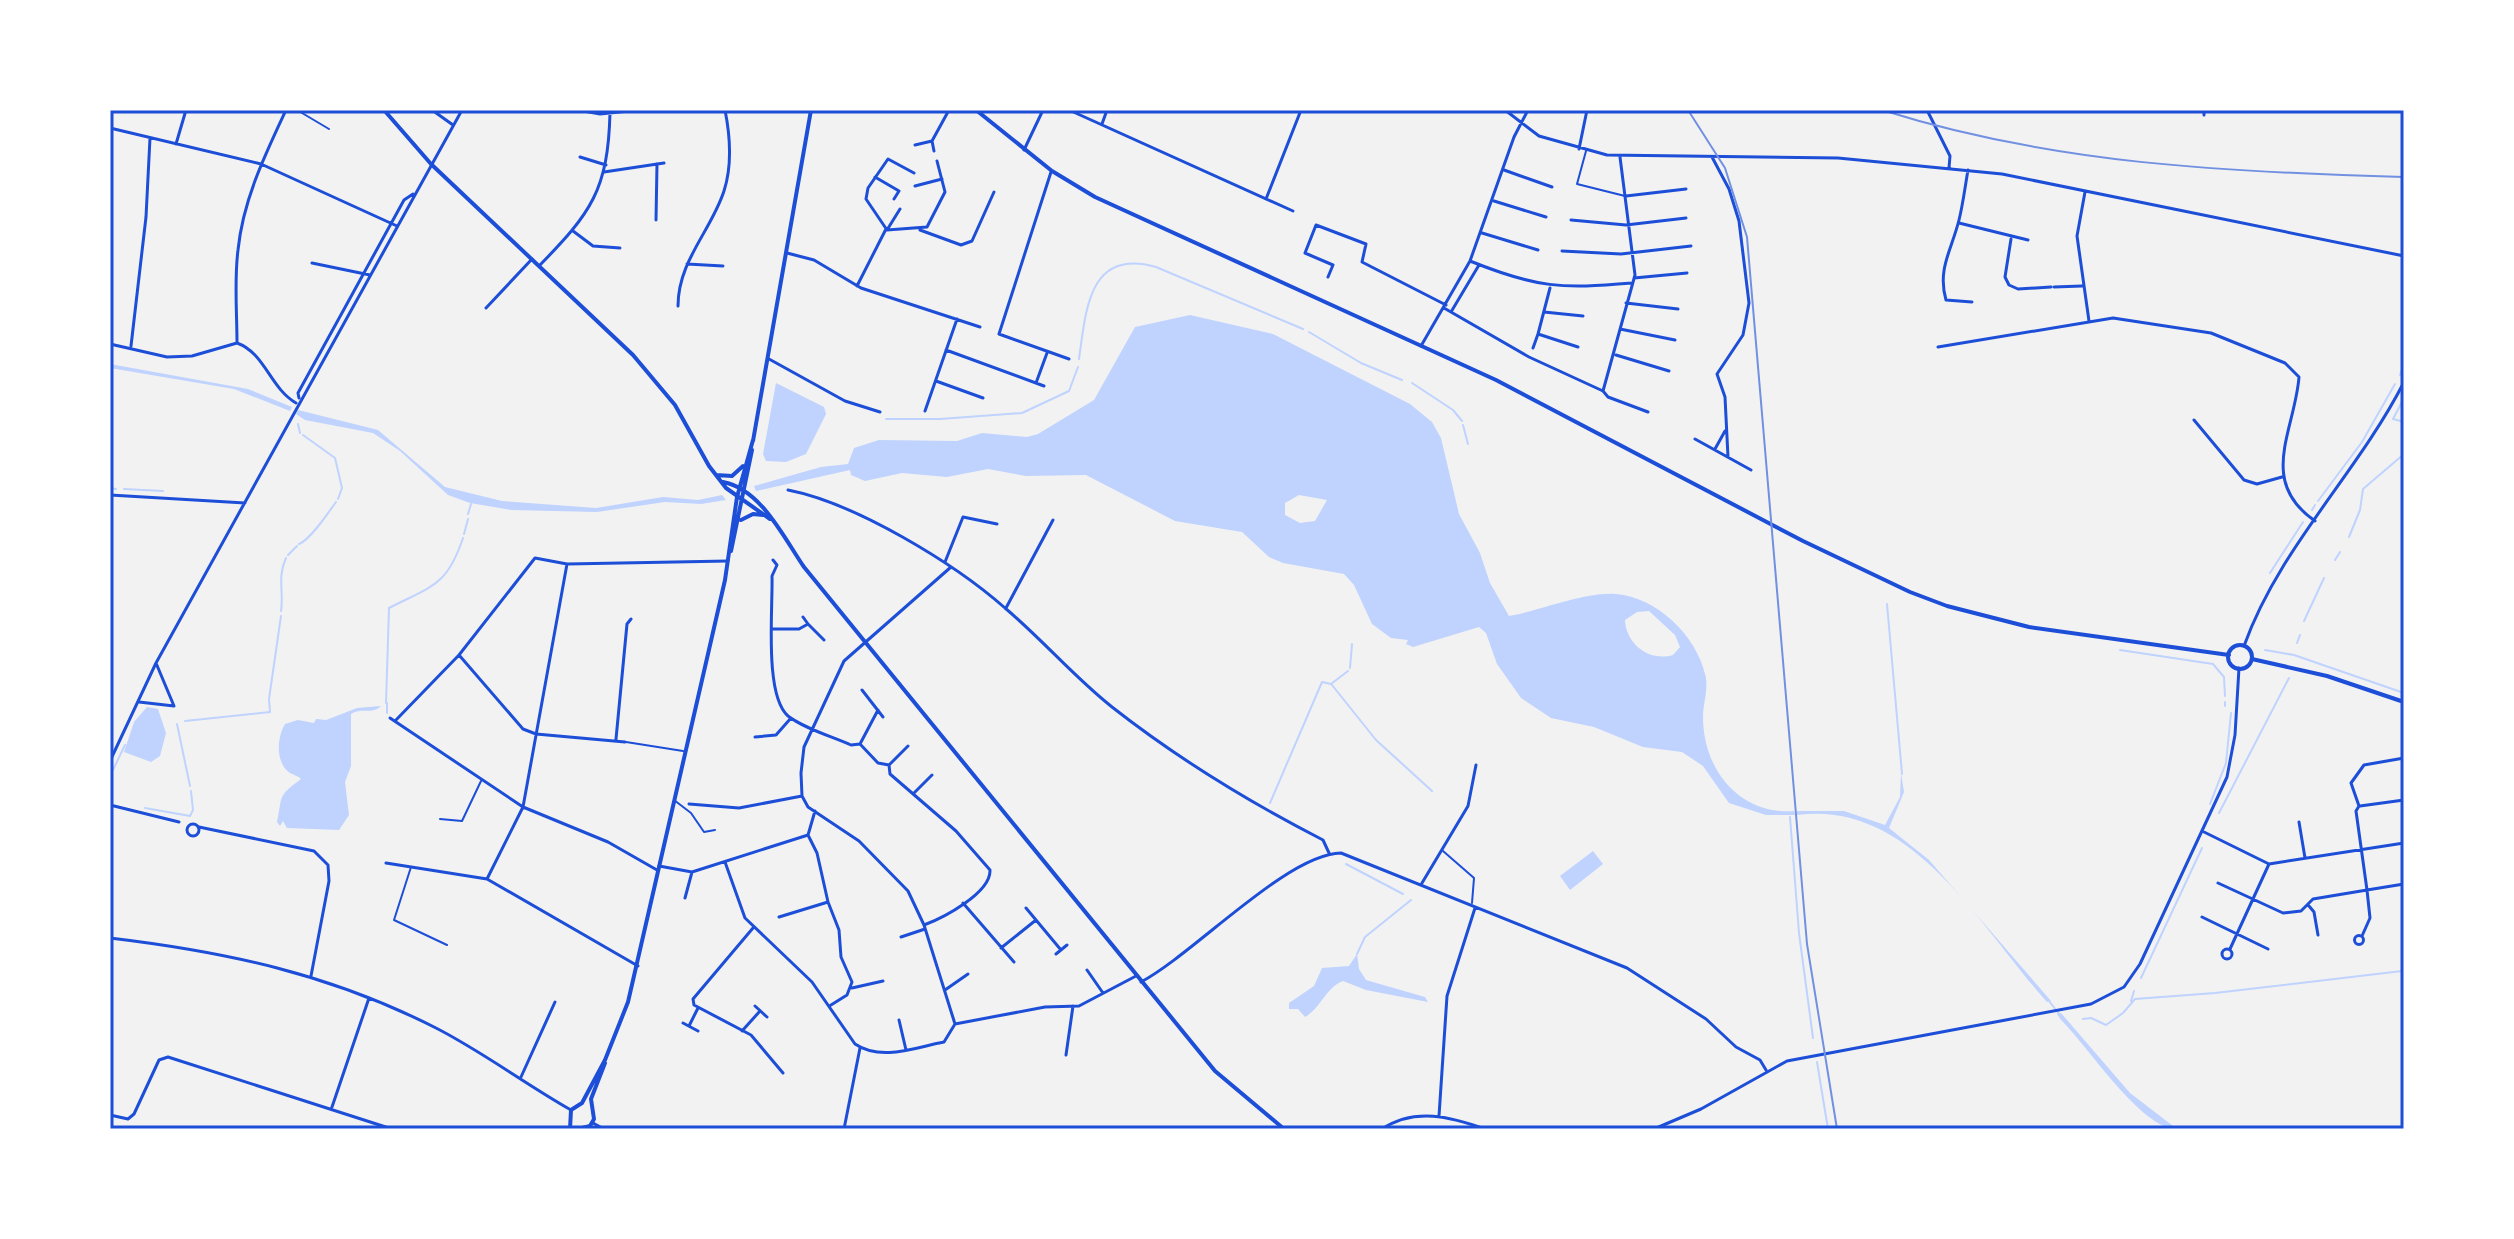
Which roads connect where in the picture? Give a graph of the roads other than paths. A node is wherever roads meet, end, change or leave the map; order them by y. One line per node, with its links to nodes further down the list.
1 (186, 110): 29 (street)
2 (286, 110): 40 (street)
3 (297, 110): 26 (lane)
4 (384, 110): 41 (main road)
5 (432, 110): 23 (street)
6 (462, 110): 23 (street)
7 (578, 110): 21 (street)
8 (639, 110): 21 (street)
9 (725, 110): 92 (street)
10 (811, 110): 85 (main road)
11 (949, 110): 28 (street)
12 (976, 110): 32 (main road)
13 (1043, 110): 32 (street)
14 (1069, 110): 22 (street)
15 (1107, 110): 22 (street)
16 (1301, 110): 60 (street)
17 (1505, 110): 24 (street)
18 (1528, 110): 24 (street)
19 (1587, 110): 31 (street)
20 (1927, 110): 44 (street)
21 (610, 113): 43 (street)
22 (1102, 124): 60 (street)
23 (453, 125): 41 (street)
24 (1522, 127): 31 (street); 45 (street)
25 (110, 128): 27 (street)
26 (329, 129)
27 (150, 138): 29 (street); 122 (street)
28 (932, 141): 30 (street); 33 (street)
29 (176, 144): 40 (street)
30 (915, 145)
31 (1579, 149): 34 (street)
32 (1024, 150): 47 (main road)
33 (934, 151)
34 (1586, 151): 36 (street); 58 (lane)
35 (580, 157): 43 (street)
36 (1620, 157): 37 (street); 58 (street)
37 (1712, 157): 44 (street); 143 (street)
38 (937, 161): 51 (street)
39 (664, 163): 42 (street)
40 (261, 164): 70 (street); 119 (street)
41 (431, 164): 55 (street); 89 (main road)
42 (657, 164): 48 (street); 67 (street)
43 (606, 165): 48 (street)
44 (1949, 168): 46 (street)
45 (1504, 170): 53 (street); 61 (street)
46 (1968, 170): 57 (street); 69 (street)
47 (1052, 171): 121 (main road); 127 (street)
48 (604, 172): 76 (street)
49 (914, 173): 50 (street)
50 (875, 177): 59 (street); 75 (street)
51 (942, 179): 52 (street); 74 (street)
52 (915, 186)
53 (1552, 187)
54 (1686, 189): 58 (street)
55 (416, 191): 70 (street); 73 (street)
56 (994, 192): 74 (street)
57 (2085, 192): 87 (street); 102 (street)
58 (1626, 196): 71 (street)
59 (894, 199)
60 (1265, 200): 63 (street)
61 (1494, 201): 64 (street); 77 (street)
62 (900, 209): 75 (street)
63 (1293, 211)
64 (1546, 217)
65 (1310, 218): 72 (street)
66 (1686, 218): 71 (street)
67 (656, 220)
68 (1571, 220): 71 (street)
69 (1959, 223): 78 (street); 104 (street)
70 (391, 224): 73 (street); 97 (street)
71 (1630, 224): 84 (street)
72 (1316, 225): 86 (street); 107 (street)
73 (397, 226): 98 (street)
74 (916, 229): 75 (street)
75 (886, 230): 101 (street)
76 (573, 231): 81 (street); 94 (street)
77 (1482, 233): 82 (street); 90 (street)
78 (2011, 239): 79 (street); 102 (street)
79 (2028, 240)
80 (1691, 246): 84 (street)
81 (620, 248)
82 (1538, 250)
83 (1562, 251): 84 (street)
84 (1633, 252): 100 (street)
85 (786, 253): 101 (street); 129 (main road)
86 (1305, 253): 88 (street); 99 (street)
87 (2404, 256)
88 (1298, 257)
89 (532, 259): 94 (main road); 108 (street)
90 (1470, 261): 93 (street); 107 (street)
91 (312, 263): 97 (street)
92 (687, 264): 95 (street); 106 (street)
93 (1479, 265): 103 (street); 110 (street)
94 (539, 266): 150 (main road)
95 (723, 266)
96 (1687, 273): 100 (street)
97 (364, 274): 98 (street); 138 (street)
98 (370, 275): 138 (street)
99 (1328, 277)
100 (1633, 281): 103 (street); 105 (street)
101 (857, 286): 113 (street)
102 (2083, 286): 114 (street)
103 (1550, 287): 111 (street)
104 (1972, 302)
105 (1626, 303): 109 (street); 116 (street)
106 (678, 306)
107 (1445, 306): 110 (street); 121 (street)
108 (486, 308)
109 (1678, 309)
110 (1451, 312): 136 (street)
111 (1544, 312): 112 (street); 117 (street)
112 (1583, 316)
113 (957, 319): 115 (street); 126 (street)
114 (2089, 321): 124 (street); 151 (street)
115 (980, 327)
116 (1620, 329): 118 (street); 128 (street)
117 (1538, 334): 123 (street); 125 (street)
118 (1675, 340)
119 (237, 343): 122 (street); 138 (street)
120 (110, 344): 122 (street)
121 (1421, 346): 180 (main road)
122 (131, 347)
123 (1578, 347)
124 (1938, 347)
125 (1533, 348)
126 (946, 350): 132 (street); 134 (street)
127 (1047, 351): 130 (street); 134 (street)
128 (1614, 355): 131 (street); 136 (street)
129 (767, 358): 140 (street); 145 (main road)
130 (1069, 359)
131 (1669, 371)
132 (936, 381): 137 (street); 139 (street)
133 (2404, 382): 164 (street)
134 (1036, 383): 135 (street)
135 (1044, 386)
136 (1603, 391): 141 (street)
137 (983, 398)
138 (298, 403): 159 (street)
139 (925, 411)
140 (880, 412)
141 (1648, 412)
142 (2194, 420): 151 (street)
143 (1727, 428): 146 (street); 147 (street)
144 (1695, 439): 146 (street)
145 (753, 440): 148 (main road); 155 (main road)
146 (1715, 450): 147 (street)
147 (1728, 457): 149 (street)
148 (745, 464): 150 (main road); 153 (main road)
149 (1751, 470)
150 (715, 475): 152 (main road)
151 (2282, 477): 164 (street)
152 (723, 482): 153 (main road); 157 (main road)
153 (739, 490): 155 (main road); 157 (main road)
154 (788, 490): 168 (street)
155 (745, 494): 158 (main road); 163 (main road)
156 (110, 495): 159 (street)
157 (737, 497): 158 (main road); 166 (main road)
158 (744, 501): 160 (main road); 162 (main road)
159 (245, 503): 182 (street)
160 (764, 515): 162 (main road); 163 (main road)
161 (1053, 520): 171 (street)
162 (739, 521): 166 (main road)
163 (772, 521): 177 (main road)
164 (2315, 521): 178 (street)
165 (997, 524): 168 (street)
166 (729, 559): 169 (street); 197 (main road)
167 (773, 560): 175 (street)
168 (945, 562): 170 (street)
169 (567, 564): 179 (street); 191 (street)
170 (951, 567): 171 (street); 177 (street)
171 (1006, 608): 223 (street)
172 (803, 617): 174 (street)
173 (631, 619): 193 (street)
174 (808, 624): 175 (street); 176 (street)
175 (773, 629): 189 (street)
176 (824, 640)
177 (866, 641): 190 (street); 265 (main road)
178 (2244, 646): 180 (main road); 181 (main road)
179 (459, 655): 191 (street); 203 (street)
180 (2229, 655): 183 (main road)
181 (2252, 659): 183 (main road); 186 (main road)
182 (156, 663): 185 (street); 185 (street)
183 (2239, 668): 218 (street)
184 (862, 690): 187 (street)
185 (137, 702): 199 (street)
186 (2404, 702)
187 (878, 710): 188 (street); 195 (street)
188 (883, 717)
189 (791, 718): 190 (street); 192 (street)
190 (812, 727): 195 (street); 205 (street)
191 (536, 734): 193 (street); 211 (street)
192 (755, 737)
193 (616, 739): 194 (street)
194 (625, 742): 197 (lane)
195 (860, 744): 200 (street)
196 (908, 746): 200 (street)
197 (684, 751): 206 (main road)
198 (2404, 758): 210 (street)
199 (110, 761)
200 (889, 765): 204 (street)
201 (1476, 765): 222 (street)
202 (932, 775): 204 (street)
203 (481, 779): 211 (street); 213 (lane)
204 (914, 793): 239 (street)
205 (802, 796): 208 (street); 212 (street)
206 (673, 799): 217 (lane); 229 (main road)
207 (2404, 800): 210 (street)
208 (689, 804)
209 (110, 805): 214 (street)
210 (2359, 806): 221 (street)
211 (523, 807): 229 (street); 231 (street)
212 (815, 811): 219 (street); 246 (street)
213 (440, 819)
214 (179, 822)
215 (2299, 822): 224 (street)
216 (199, 827): 264 (street)
217 (715, 830)
218 (2202, 831): 227 (street); 289 (street)
219 (808, 835): 225 (street); 238 (street)
220 (2404, 843): 221 (street)
221 (2361, 850): 224 (street); 235 (street)
222 (1443, 851): 232 (street); 240 (lane)
223 (1329, 853): 232 (street); 267 (street)
224 (2305, 858): 227 (street)
225 (725, 862): 230 (street); 247 (street)
226 (386, 863): 228 (street)
227 (2269, 864): 237 (street)
228 (411, 867): 231 (street); 253 (lane)
229 (658, 868): 230 (street); 261 (main road)
230 (692, 872): 236 (street)
231 (487, 879): 261 (street)
232 (1422, 883): 240 (street)
233 (2218, 883): 237 (street)
234 (2404, 884): 235 (street)
235 (2367, 890): 241 (street); 250 (street)
236 (685, 898)
237 (2253, 900): 241 (street); 248 (street)
238 (828, 902): 243 (street); 268 (street)
239 (963, 903): 246 (street); 255 (street)
240 (1474, 906): 289 (street); 297 (street)
241 (2309, 906): 249 (street)
242 (1026, 908): 245 (street)
243 (779, 917)
244 (2202, 917): 248 (street)
245 (1036, 920): 255 (street); 258 (street)
246 (924, 927): 251 (street); 269 (street)
247 (753, 928): 273 (street); 276 (street)
248 (2237, 934): 256 (street); 257 (street)
249 (2318, 935)
250 (2362, 936)
251 (901, 937)
252 (110, 938): 264 (street)
253 (447, 945)
254 (1067, 945): 258 (street)
255 (1001, 948): 260 (street)
256 (2230, 949)
257 (2268, 949)
258 (1061, 950): 259 (street)
259 (1056, 954)
260 (1014, 962)
261 (638, 966): 288 (main road)
262 (1087, 970): 270 (street)
263 (968, 974): 269 (street)
264 (311, 976): 271 (street)
265 (1137, 976): 267 (main road); 270 (street)
266 (883, 981): 268 (street)
267 (1141, 982): 304 (main road)
268 (852, 988): 273 (street)
269 (945, 990): 281 (street)
270 (1103, 993): 275 (street)
271 (369, 998): 291 (street); 294 (street)
272 (555, 1002): 291 (street)
273 (831, 1005): 285 (street)
274 (755, 1006): 277 (street)
275 (1073, 1006): 281 (street); 287 (street)
276 (698, 1008): 282 (street); 284 (street)
277 (760, 1011): 278 (street); 284 (street)
278 (767, 1017)
279 (899, 1020): 286 (street)
280 (683, 1023): 282 (street)
281 (955, 1024): 286 (street)
282 (689, 1026): 283 (street)
283 (698, 1031)
284 (742, 1031): 290 (street)
285 (860, 1048): 286 (street); 303 (street)
286 (906, 1050)
287 (1066, 1055)
288 (605, 1060): 292 (main road); 293 (main road)
289 (1766, 1070): 307 (street)
290 (783, 1073)
291 (521, 1077): 295 (street)
292 (582, 1103): 293 (main road); 295 (main road)
293 (590, 1106): 298 (main road)
294 (332, 1109): 296 (street); 300 (street)
295 (571, 1110): 299 (main road)
296 (110, 1115)
297 (1439, 1116): 305 (street); 306 (street)
298 (593, 1123): 301 (main road); 302 (street)
299 (571, 1126): 301 (main road)
300 (392, 1129)
301 (578, 1129)
302 (604, 1129)
303 (844, 1129)
304 (1284, 1129)
305 (1382, 1129)
306 (1485, 1129)
307 (1654, 1129)

